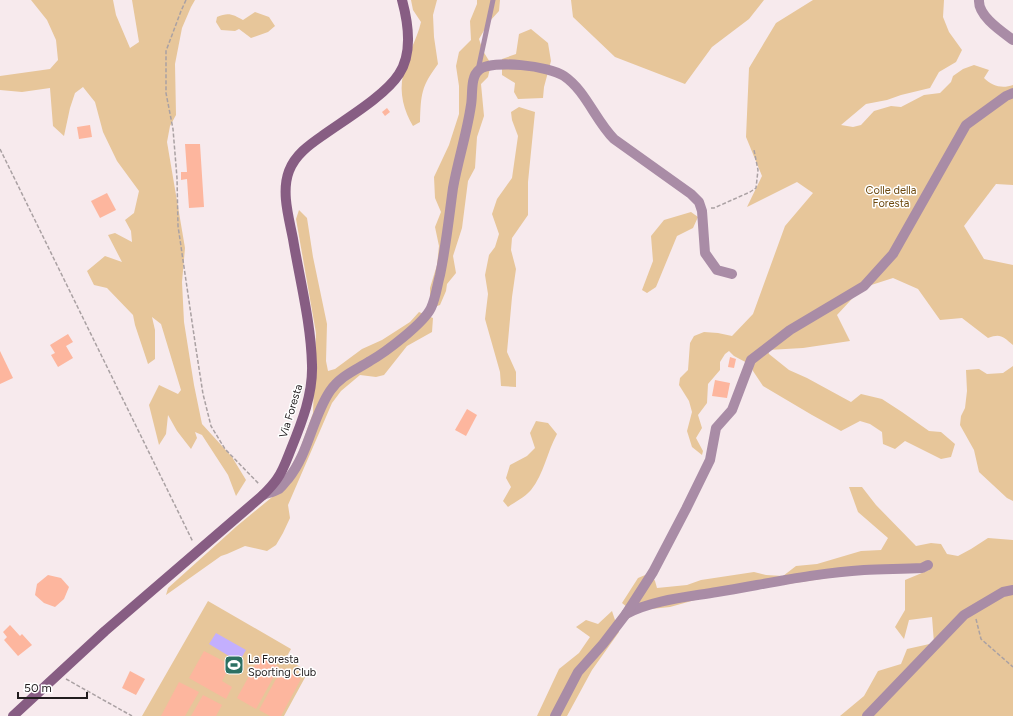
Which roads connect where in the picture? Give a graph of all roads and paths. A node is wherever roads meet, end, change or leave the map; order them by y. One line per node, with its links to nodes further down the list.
1 (186, 0): 12 (path)
2 (402, 0): 12 (main road, Via Foresta)
3 (493, 0): 6 (lane)
4 (979, 0): 5 (street)
5 (1013, 40)
6 (478, 70): 10 (street); 12 (street)
7 (1013, 93): 17 (street)
8 (0, 149): 13 (path)
9 (754, 150): 10 (path)
10 (701, 208): 11 (street)
11 (732, 274)
12 (263, 495): 13 (main road, Via Foresta)
13 (197, 551): 19 (main road, Via Foresta)
14 (928, 565): 17 (street)
15 (1013, 590): 16 (street)
16 (973, 610): 18 (path); 23 (street)
17 (626, 614): 22 (street)
18 (1013, 667)
19 (58, 675): 20 (main road, Via Foresta); 21 (path)
20 (13, 716)
21 (132, 716)
22 (556, 716)
23 (867, 716)

